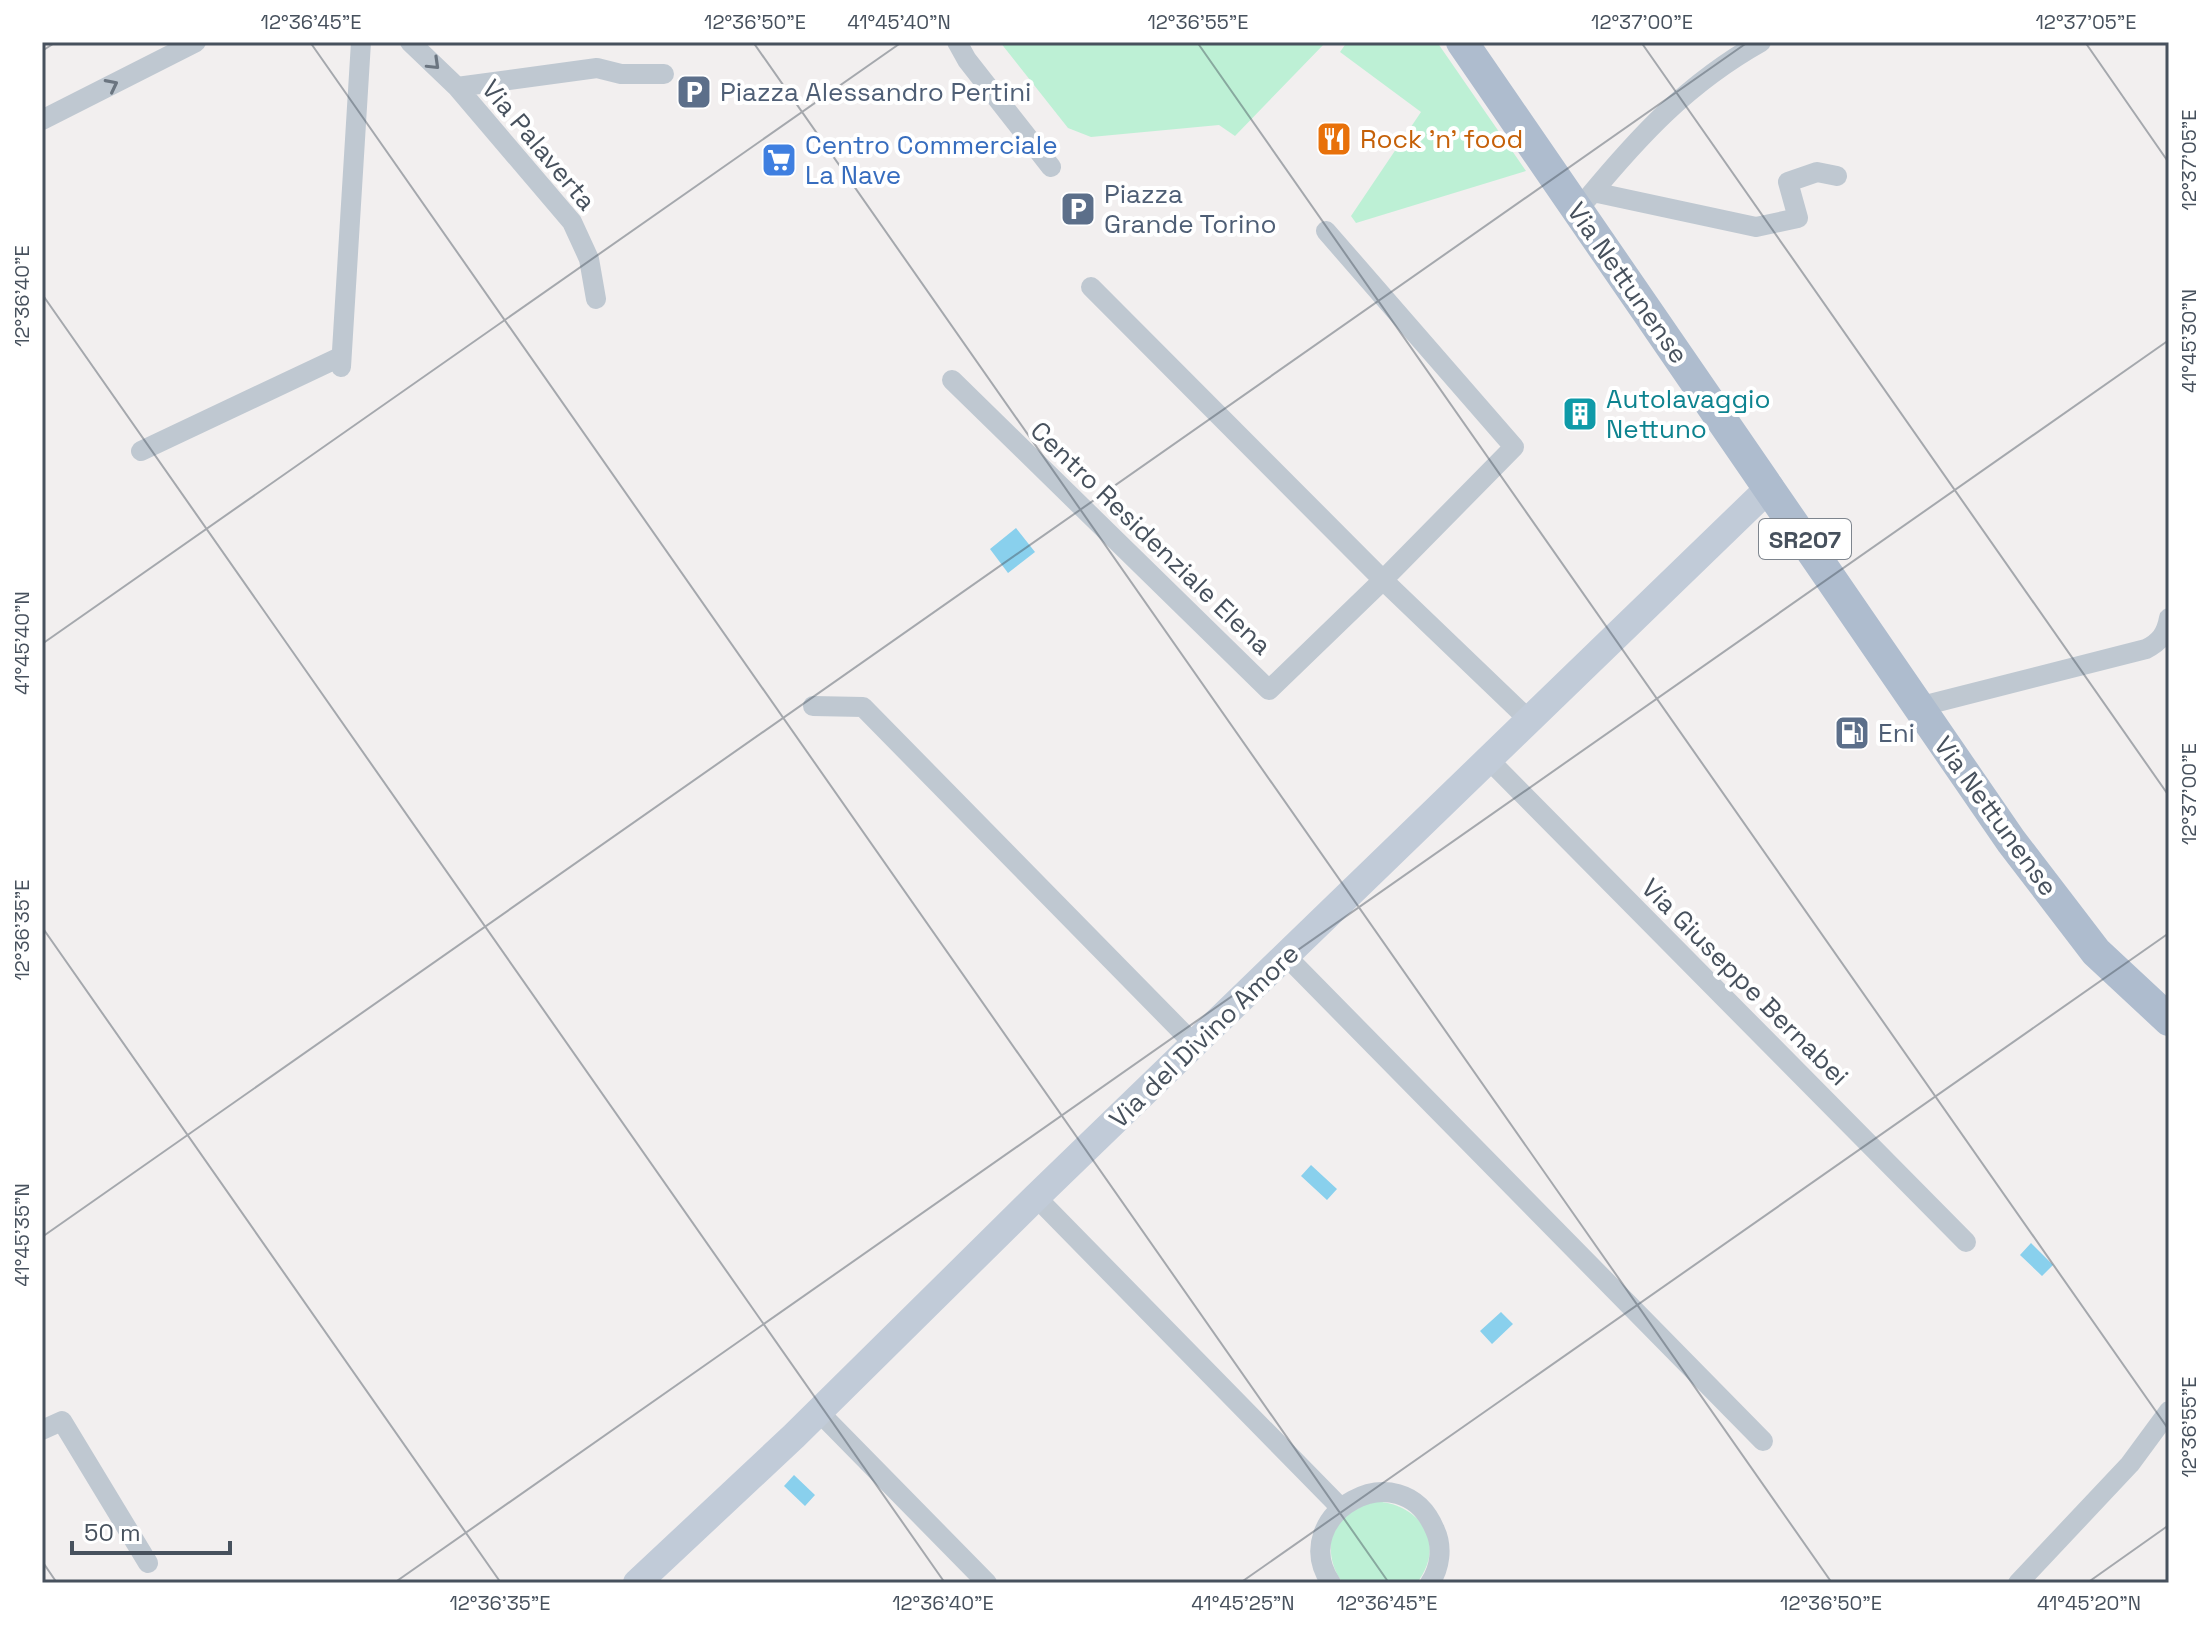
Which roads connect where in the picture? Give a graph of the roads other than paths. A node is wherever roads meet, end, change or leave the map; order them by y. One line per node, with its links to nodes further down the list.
1 (196, 42): 10 (street, one-way to 1)
2 (361, 42): 18 (street)
3 (410, 42): 9 (street, Via Palaverta, one-way to 9)
4 (943, 42): 7 (street)
5 (1462, 42): 13 (main road, Via Nettunense / SR207)
6 (1761, 42): 13 (street)
7 (962, 51): 11 (street)
8 (664, 74): 9 (street)
9 (457, 87): 16 (street, Via Palaverta)
10 (42, 120)
11 (1051, 167)
12 (1837, 176): 13 (street)
13 (1585, 202): 19 (main road, Via Nettunense / SR207)
14 (1326, 231): 20 (street, Centro Residenziale Elena)
15 (1091, 287): 20 (street)
16 (596, 299)
17 (952, 380): 20 (street, Centro Residenziale Elena)
18 (141, 451)
19 (1770, 487): 23 (main road, Via Nettunense / SR207); 24 (main road, Via del Divino Amore)
20 (1383, 580): 24 (street)
21 (2169, 618): 23 (street)
22 (813, 706): 28 (street)
23 (1918, 707): 27 (main road, Via Nettunense / SR207)
24 (1528, 719): 25 (main road, Via del Divino Amore)
25 (1487, 758): 26 (main road, Via del Divino Amore); 30 (street, Via Giuseppe Bernabei)
26 (1287, 957): 28 (main road, Via del Divino Amore); 34 (street)
27 (2169, 1020)
28 (1194, 1044): 29 (main road, Via del Divino Amore)
29 (1036, 1197): 32 (main road, Via del Divino Amore); 35 (street)
30 (1966, 1242)
31 (2169, 1411): 41 (street)
32 (819, 1412): 37 (main road, Via del Divino Amore); 38 (street)
33 (42, 1430): 36 (street)
34 (1763, 1441)
35 (1340, 1507): 39 (street); 40 (street)
36 (148, 1563)
37 (637, 1583)
38 (987, 1583)
39 (1331, 1583)
40 (1430, 1583)
41 (2018, 1583)

